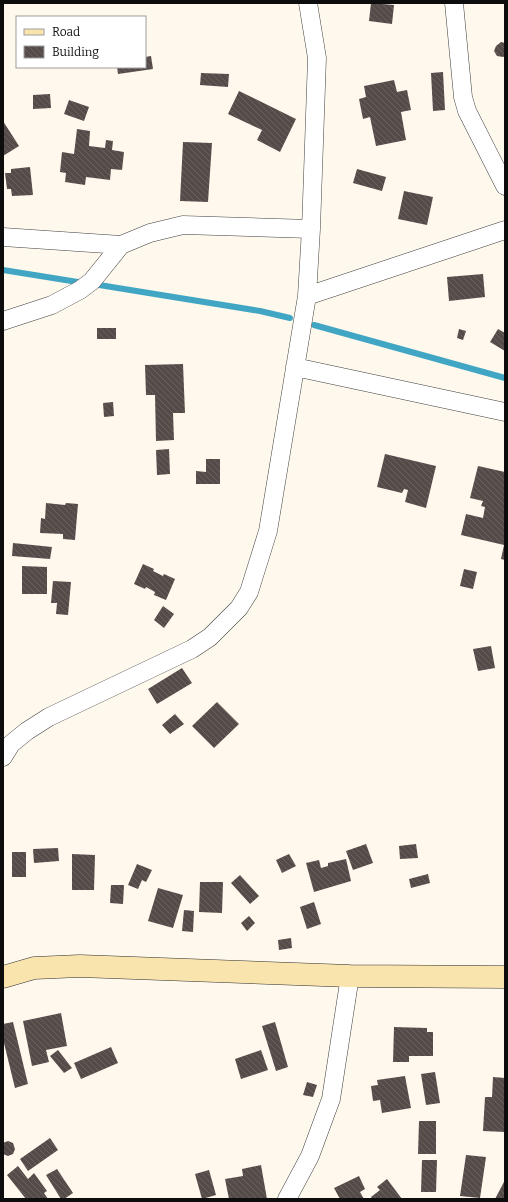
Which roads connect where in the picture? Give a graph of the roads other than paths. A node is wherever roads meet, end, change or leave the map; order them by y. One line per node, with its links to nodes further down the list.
1 (308, 3): 4 (street)
2 (454, 3): 3 (street)
3 (505, 186)
4 (311, 229): 7 (street); 8 (street)
5 (505, 230): 8 (street)
6 (3, 237): 7 (street)
7 (121, 245): 9 (street)
8 (307, 296): 10 (street)
9 (3, 321)
10 (295, 367): 11 (street); 12 (street)
11 (505, 412)
12 (3, 757)
13 (350, 976): 14 (street); 15 (street); 16 (street)
14 (3, 977)
15 (505, 977)
16 (287, 1199)

